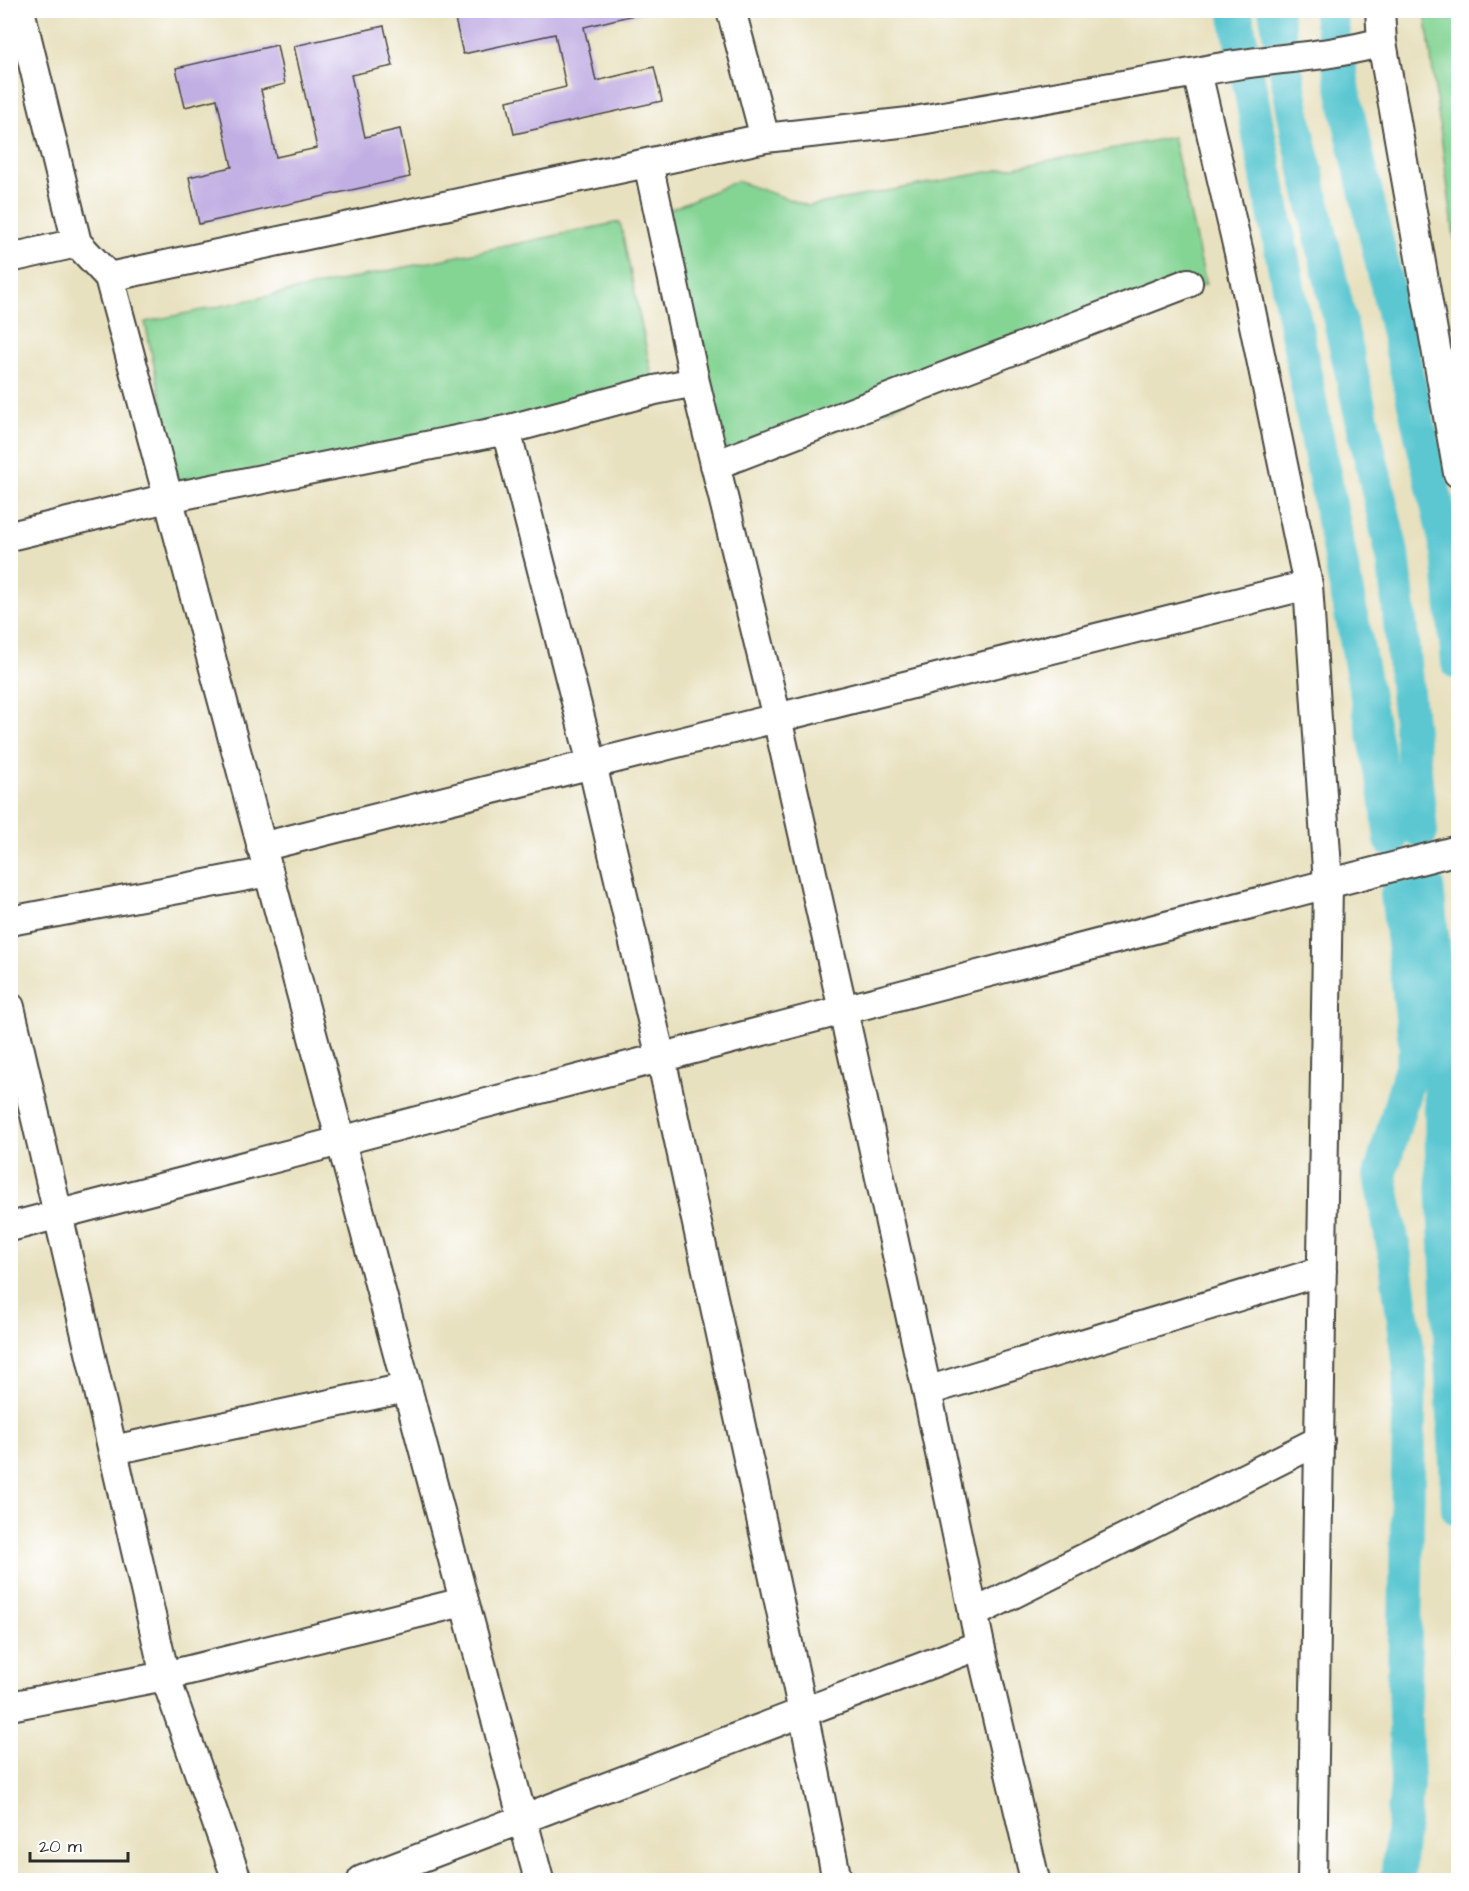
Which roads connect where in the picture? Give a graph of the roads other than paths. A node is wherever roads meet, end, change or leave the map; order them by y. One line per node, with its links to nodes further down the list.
1 (20, 10): 8 (street)
2 (731, 10): 6 (street)
3 (1380, 10): 4 (street)
4 (1370, 45): 5 (street); 15 (street)
5 (1211, 69): 6 (street); 18 (street)
6 (765, 138): 7 (street)
7 (648, 163): 10 (street); 12 (street)
8 (77, 243): 9 (street); 10 (street)
9 (10, 258)
10 (109, 277): 16 (street)
11 (1188, 283): 14 (street)
12 (695, 382): 13 (street); 14 (street)
13 (506, 430): 16 (street); 20 (street)
14 (715, 465): 19 (street)
15 (1458, 473)
16 (168, 498): 17 (street); 22 (street)
17 (10, 536)
18 (1308, 585): 19 (street); 23 (street)
19 (777, 718): 20 (street); 26 (street)
20 (591, 764): 22 (street); 27 (street)
21 (1458, 850): 23 (street)
22 (265, 860): 24 (street); 28 (street)
23 (1328, 884): 26 (street); 31 (street)
24 (10, 921)
25 (10, 1007): 29 (street)
26 (843, 1010): 27 (street); 33 (street)
27 (661, 1058): 28 (street); 41 (street)
28 (340, 1141): 29 (street); 32 (street)
29 (58, 1214): 30 (street); 35 (street)
30 (10, 1227)
31 (1322, 1271): 33 (street); 34 (street)
32 (406, 1388): 35 (street); 36 (street)
33 (927, 1391): 37 (street)
34 (1320, 1440): 37 (street); 48 (street)
35 (113, 1450): 39 (street)
36 (463, 1602): 39 (street); 42 (street)
37 (973, 1614): 38 (street)
38 (980, 1645): 41 (street); 47 (street)
39 (165, 1676): 40 (street); 43 (street)
40 (10, 1706)
41 (803, 1712): 42 (street); 46 (street)
42 (522, 1820): 44 (street); 45 (street)
43 (237, 1881)
44 (362, 1881)
45 (539, 1881)
46 (837, 1881)
47 (1035, 1881)
48 (1312, 1881)

